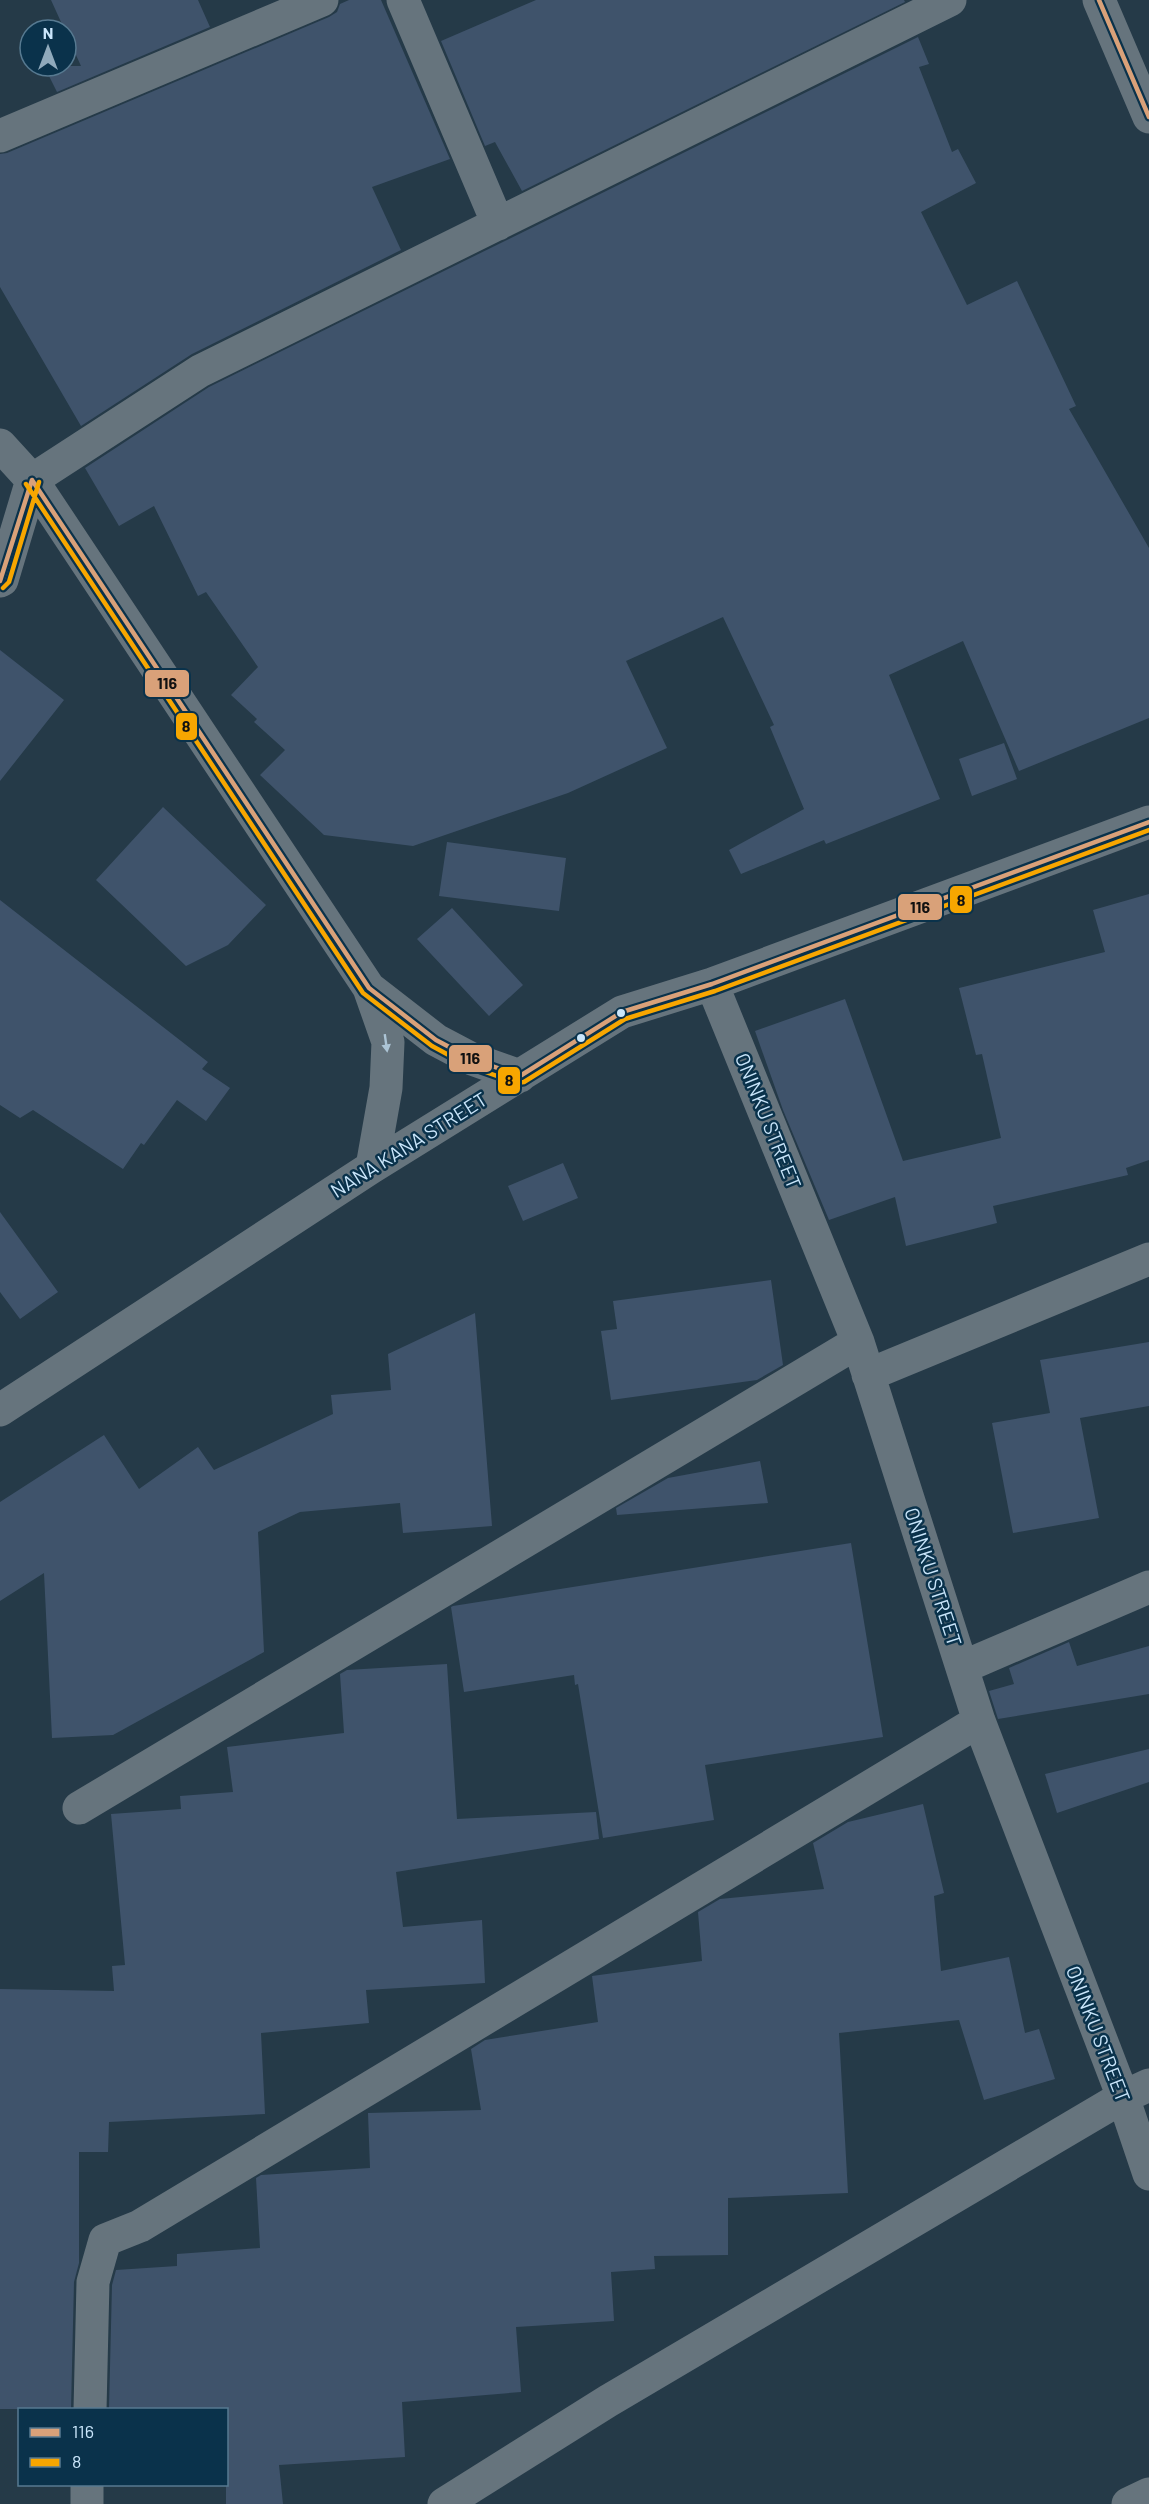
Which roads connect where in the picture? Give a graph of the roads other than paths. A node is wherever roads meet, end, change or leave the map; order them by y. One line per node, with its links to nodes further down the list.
1 (322, 0): 6 (street)
2 (403, 0): 7 (street)
3 (950, 0): 7 (street)
4 (1099, 0): 5 (street)
5 (1149, 117)
6 (0, 136)
7 (498, 224): 9 (street)
8 (0, 445): 9 (street)
9 (32, 480): 10 (street); 13 (street)
10 (0, 581)
11 (1149, 822): 12 (street, NANA KANA STREET)
12 (712, 984): 14 (street, NANA KANA STREET); 17 (street, ONINKU STREET)
13 (369, 988): 14 (street); 15 (street, one-way to 15)
14 (520, 1076): 15 (street, NANA KANA STREET)
15 (372, 1167): 19 (street, NANA KANA STREET)
16 (1149, 1259): 18 (street)
17 (858, 1342): 18 (street, ONINKU STREET); 23 (street)
18 (868, 1375): 21 (street, ONINKU STREET)
19 (0, 1410)
20 (1149, 1587): 21 (street)
21 (963, 1667): 22 (street, ONINKU STREET)
22 (979, 1721): 24 (street, ONINKU STREET); 26 (street)
23 (79, 1808)
24 (1136, 2091): 25 (street, ONINKU STREET); 30 (street)
25 (1149, 2174)
26 (90, 2408)
27 (87, 2486): 29 (street)
28 (1149, 2494): 31 (street)
29 (87, 2504)
30 (444, 2504)
31 (1128, 2504)

